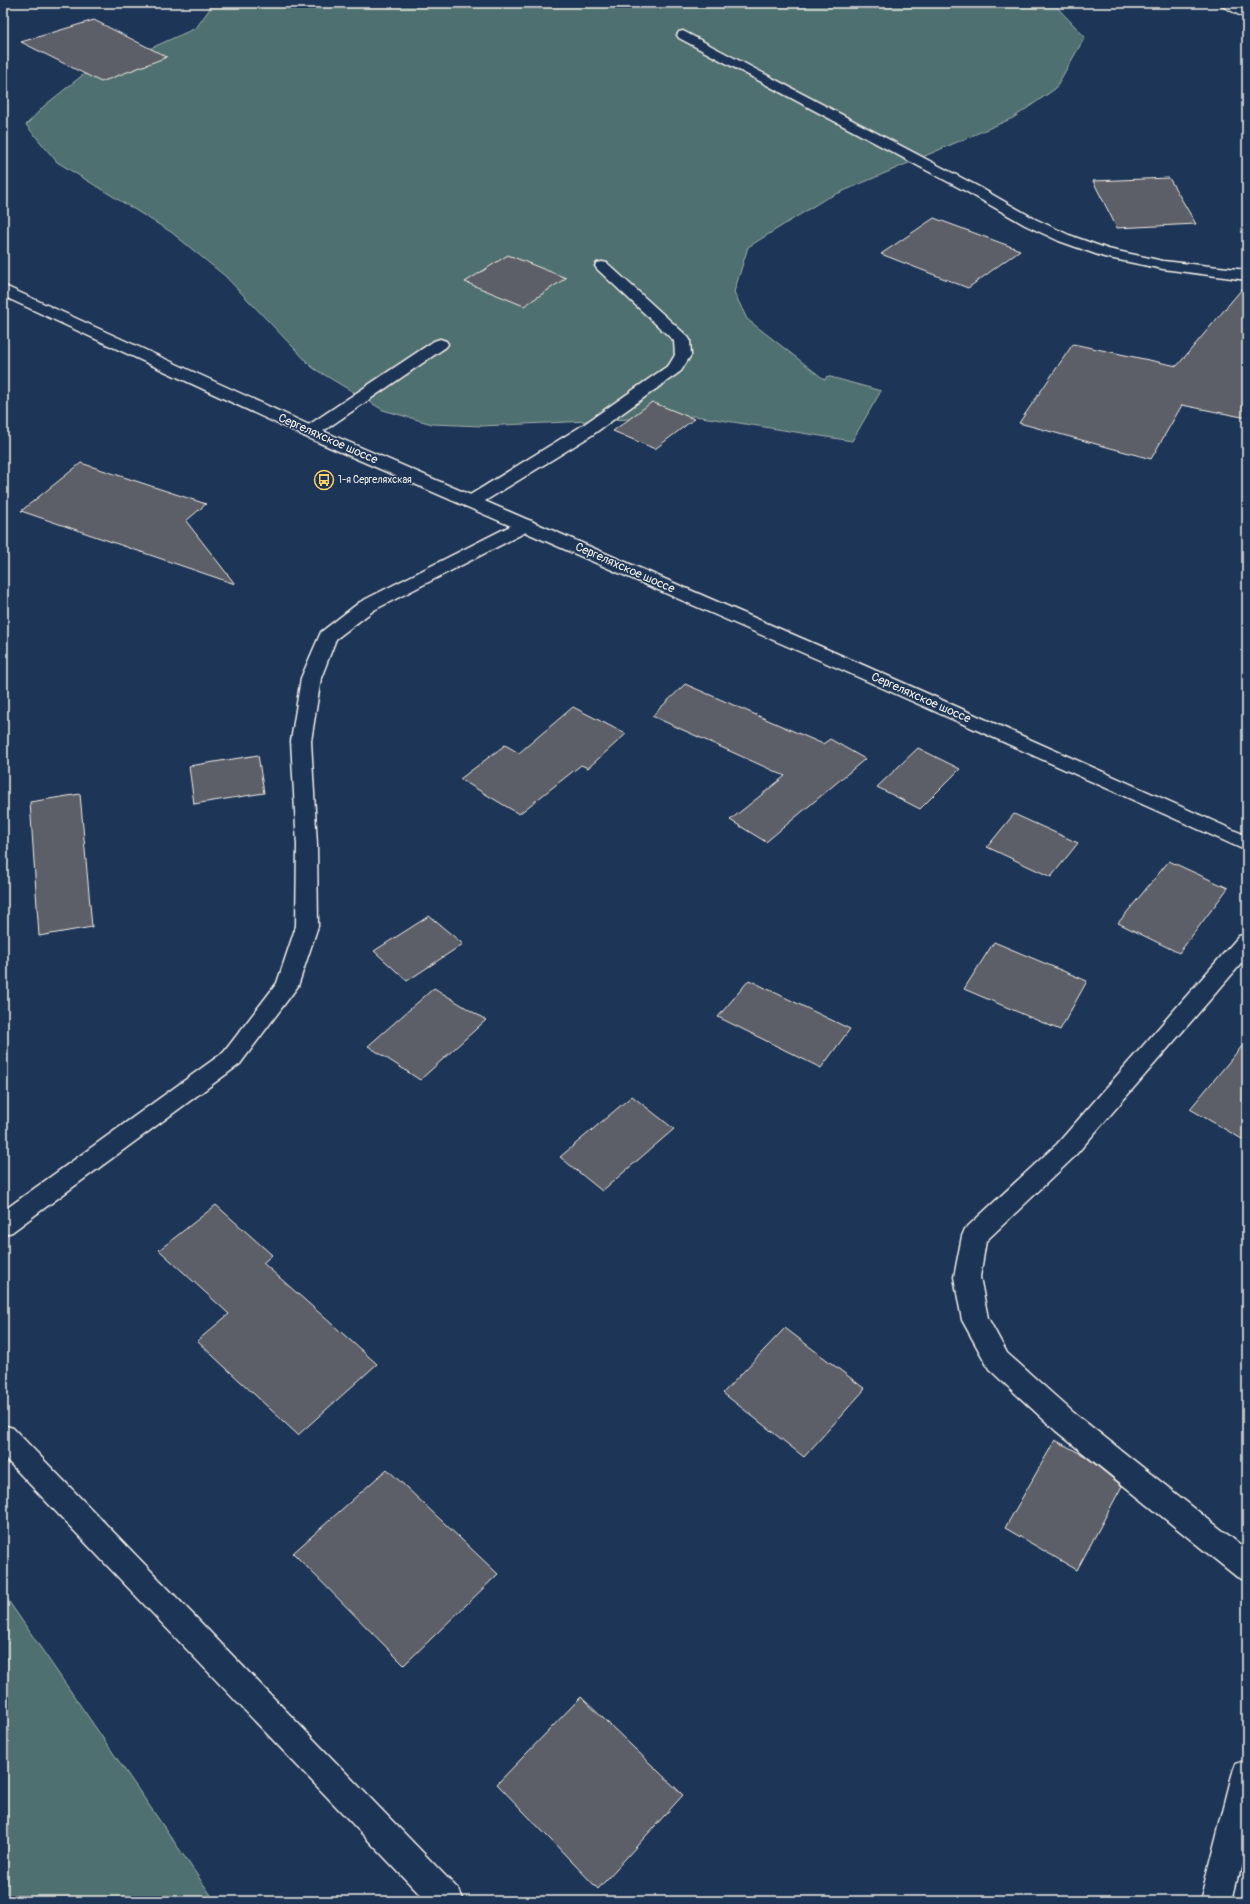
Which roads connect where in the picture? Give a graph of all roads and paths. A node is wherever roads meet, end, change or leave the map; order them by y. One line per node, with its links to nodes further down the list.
1 (1226, 3): 2 (main road)
2 (1247, 15)
3 (682, 35): 5 (main road)
4 (602, 266): 9 (main road)
5 (1247, 275)
6 (3, 290): 8 (main road, Сергеляхское шоссе)
7 (440, 344): 8 (main road)
8 (310, 432): 9 (main road, Сергеляхское шоссе)
9 (471, 502): 10 (main road, Сергеляхское шоссе)
10 (526, 525): 11 (main road, Сергеляхское шоссе); 13 (main road)
11 (1247, 844)
12 (1247, 942): 15 (main road)
13 (3, 1225)
14 (3, 1437): 17 (main road)
15 (1247, 1567)
16 (1247, 1775): 18 (main road)
17 (448, 1901)
18 (1216, 1901)

